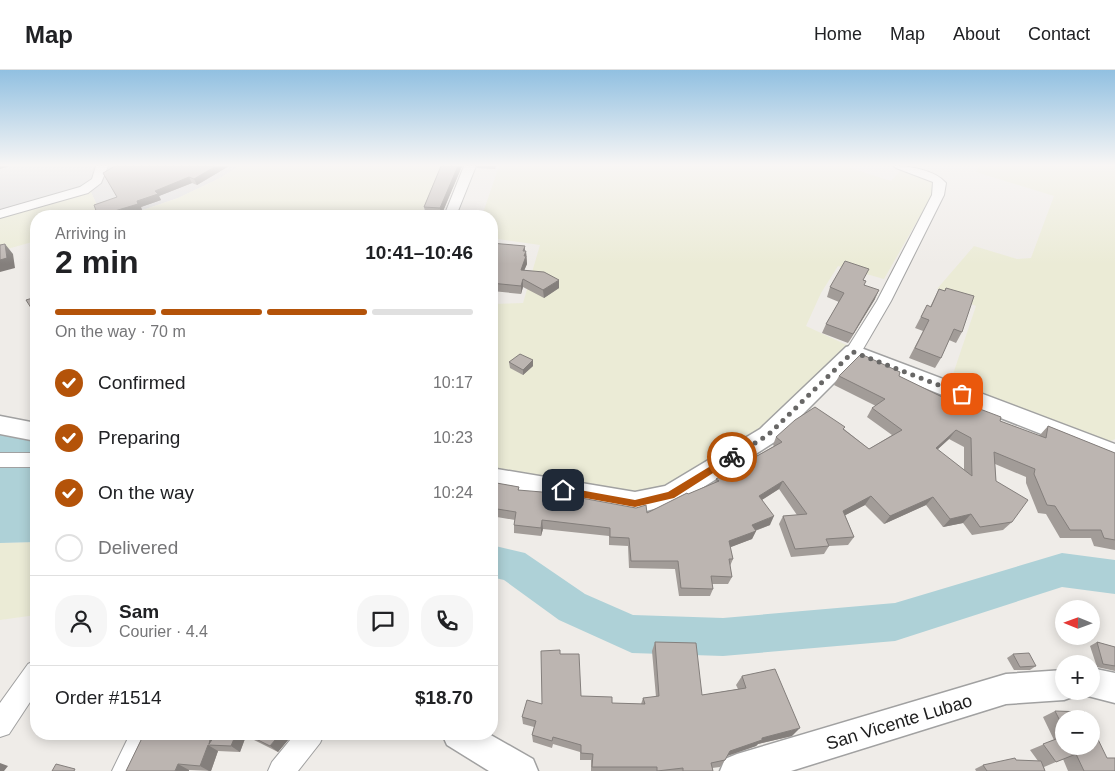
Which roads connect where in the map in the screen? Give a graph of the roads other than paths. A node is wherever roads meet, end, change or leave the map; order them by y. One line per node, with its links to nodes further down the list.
1 (54, 199): 3 (street)
2 (936, 199): 4 (street)
3 (0, 214)
4 (853, 352): 7 (street); 10 (street)
5 (2, 426): 6 (street)
6 (30, 431)
7 (1115, 454)
8 (0, 460): 9 (street)
9 (30, 460)
10 (498, 479)
11 (30, 681): 15 (street)
12 (1100, 685): 14 (street)
13 (1055, 686): 19 (street, San Vicente Lubao)
14 (1115, 688)
15 (0, 725)
16 (140, 740): 20 (street)
17 (306, 740): 21 (street)
18 (468, 740): 22 (street)
19 (757, 768)
20 (126, 771)
21 (281, 771)
22 (521, 771)

